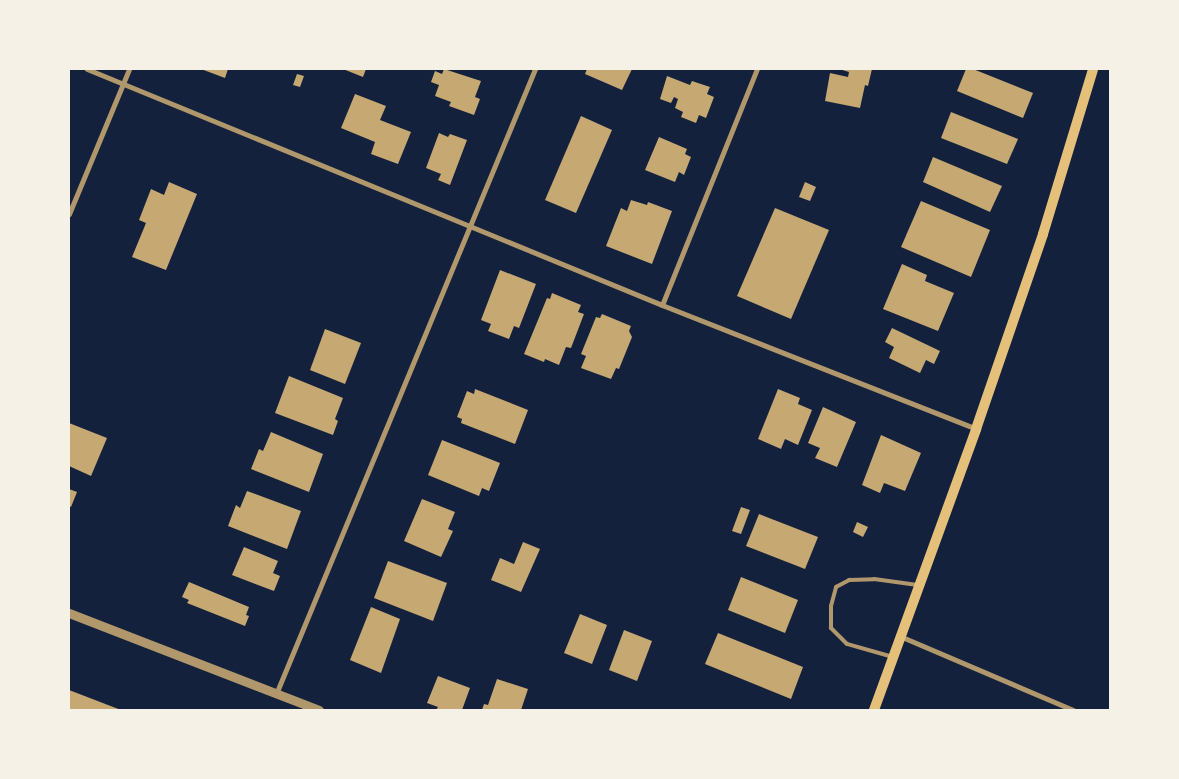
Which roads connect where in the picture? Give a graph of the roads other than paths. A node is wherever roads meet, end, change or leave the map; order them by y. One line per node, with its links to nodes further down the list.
1 (87, 69): 6 (street)
2 (129, 69): 6 (street)
3 (535, 69): 8 (street)
4 (757, 69): 9 (street)
5 (1093, 69): 10 (main road)
6 (123, 84): 7 (street); 8 (street)
7 (69, 214)
8 (471, 226): 9 (street); 15 (street)
9 (662, 304): 10 (street)
10 (976, 429): 11 (main road)
11 (920, 586): 13 (main road); 14 (lane)
12 (69, 613): 15 (street)
13 (902, 637): 14 (main road); 18 (street)
14 (894, 657): 17 (main road)
15 (276, 694): 16 (street)
16 (319, 710)
17 (874, 710)
18 (1073, 710)

